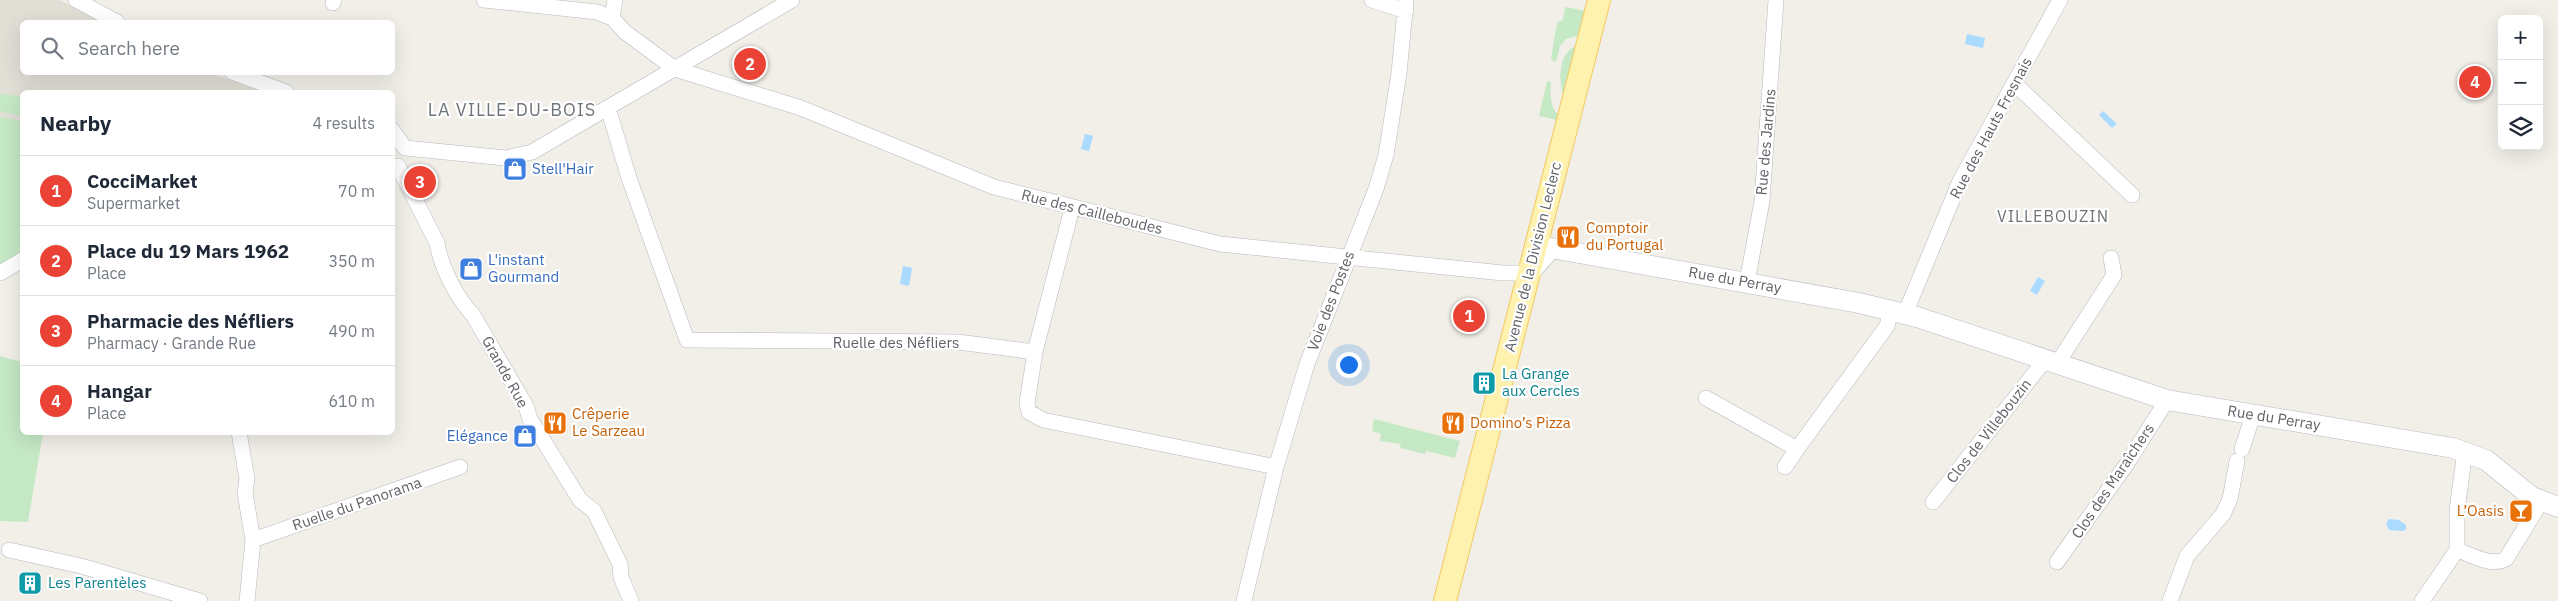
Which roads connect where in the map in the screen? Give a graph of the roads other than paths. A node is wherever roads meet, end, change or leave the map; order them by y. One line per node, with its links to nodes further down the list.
1 (76, 0): 12 (street)
2 (484, 0): 11 (street)
3 (615, 0): 11 (street)
4 (792, 0): 13 (street)
5 (1372, 0): 10 (street)
6 (1599, 0): 30 (main road, Avenue de la Division Leclerc)
7 (1614, 0): 25 (main road, Avenue de la Division Leclerc)
8 (1776, 0): 31 (street, Rue des Jardins)
9 (2060, 0): 17 (street, Rue des Hauts Fresnais)
10 (1406, 6): 26 (street, Voie des Postes)
11 (612, 18): 14 (street, Rue des Cailleboudes)
12 (113, 20)
13 (697, 57): 14 (street); 16 (street)
14 (675, 69): 16 (street, Rue des Cailleboudes); 19 (street)
15 (240, 75): 18 (street)
16 (699, 78): 24 (street, Rue des Cailleboudes)
17 (2015, 84): 23 (street); 32 (street, Rue des Hauts Fresnais)
18 (281, 90)
19 (608, 108): 21 (street); 33 (street, Ruelle des Néfliers)
20 (395, 132): 21 (street)
21 (405, 148): 22 (street)
22 (395, 166): 52 (street, Grande Rue)
23 (2132, 195)
24 (1072, 208): 26 (street, Rue des Cailleboudes); 33 (street)
25 (1551, 248): 30 (street); 31 (street, Rue du Perray); 55 (main road, Avenue de la Division Leclerc)
26 (1348, 257): 30 (street, Rue des Cailleboudes); 42 (street, Voie des Postes)
27 (2111, 258): 34 (street, Clos de Villebouzin)
28 (20, 261): 29 (street)
29 (0, 273)
30 (1529, 273): 54 (main road, Avenue de la Division Leclerc)
31 (1747, 282): 32 (street, Rue du Perray)
32 (1904, 314): 34 (street, Rue du Perray); 39 (street, Rue des Hauts Fresnais)
33 (1035, 352): 42 (street)
34 (2051, 362): 36 (street, Rue du Perray); 44 (street, Clos de Villebouzin)
35 (1706, 398): 39 (street)
36 (2167, 400): 37 (street, Rue du Perray); 49 (street, Clos des Maraîchers)
37 (2253, 415): 40 (street, Rue du Perray); 56 (street)
38 (240, 435): 46 (street)
39 (1797, 449): 43 (street, Rue des Hauts Fresnais)
40 (2465, 452): 45 (street, Rue du Perray); 48 (street)
41 (460, 467): 46 (street, Ruelle du Panorama)
42 (1276, 467): 53 (street, Voie des Postes)
43 (1784, 467)
44 (1934, 502)
45 (2550, 503): 48 (street)
46 (253, 540): 51 (street)
47 (9, 550): 50 (street)
48 (2457, 550): 57 (street)
49 (2057, 562)
50 (200, 601)
51 (247, 601)
52 (631, 601)
53 (1244, 601)
54 (1445, 601)
55 (1461, 601)
56 (2170, 601)
57 (2422, 601)

